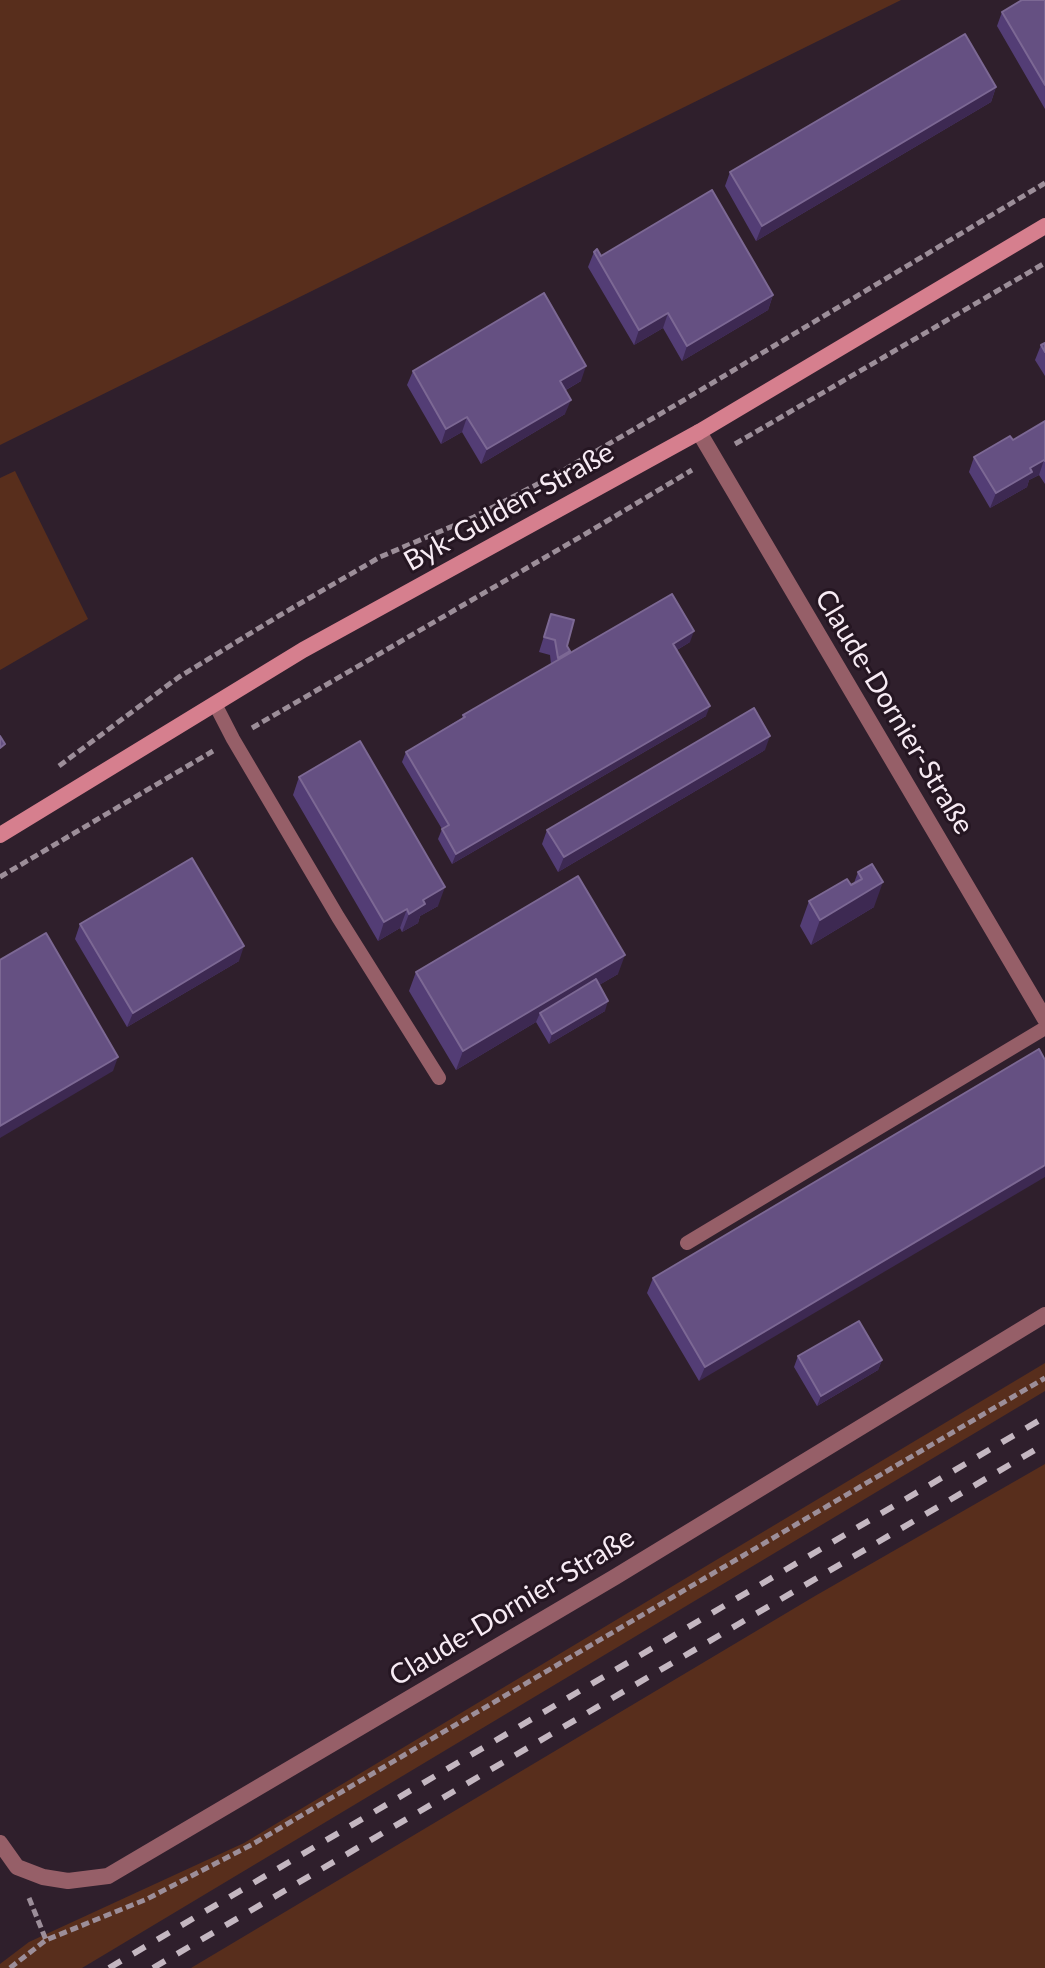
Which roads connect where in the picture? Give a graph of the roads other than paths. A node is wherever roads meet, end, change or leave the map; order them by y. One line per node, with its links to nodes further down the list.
1 (1045, 226): 2 (street, Byk-Gulden-Straße)
2 (699, 432): 3 (street, Byk-Gulden-Straße); 5 (street, Claude-Dornier-Straße)
3 (215, 704): 4 (street, Byk-Gulden-Straße); 7 (lane)
4 (0, 835)
5 (1045, 1019)
6 (1045, 1028): 8 (lane)
7 (439, 1078)
8 (687, 1243)
9 (1045, 1315): 10 (street, Claude-Dornier-Straße)
10 (0, 1843)

